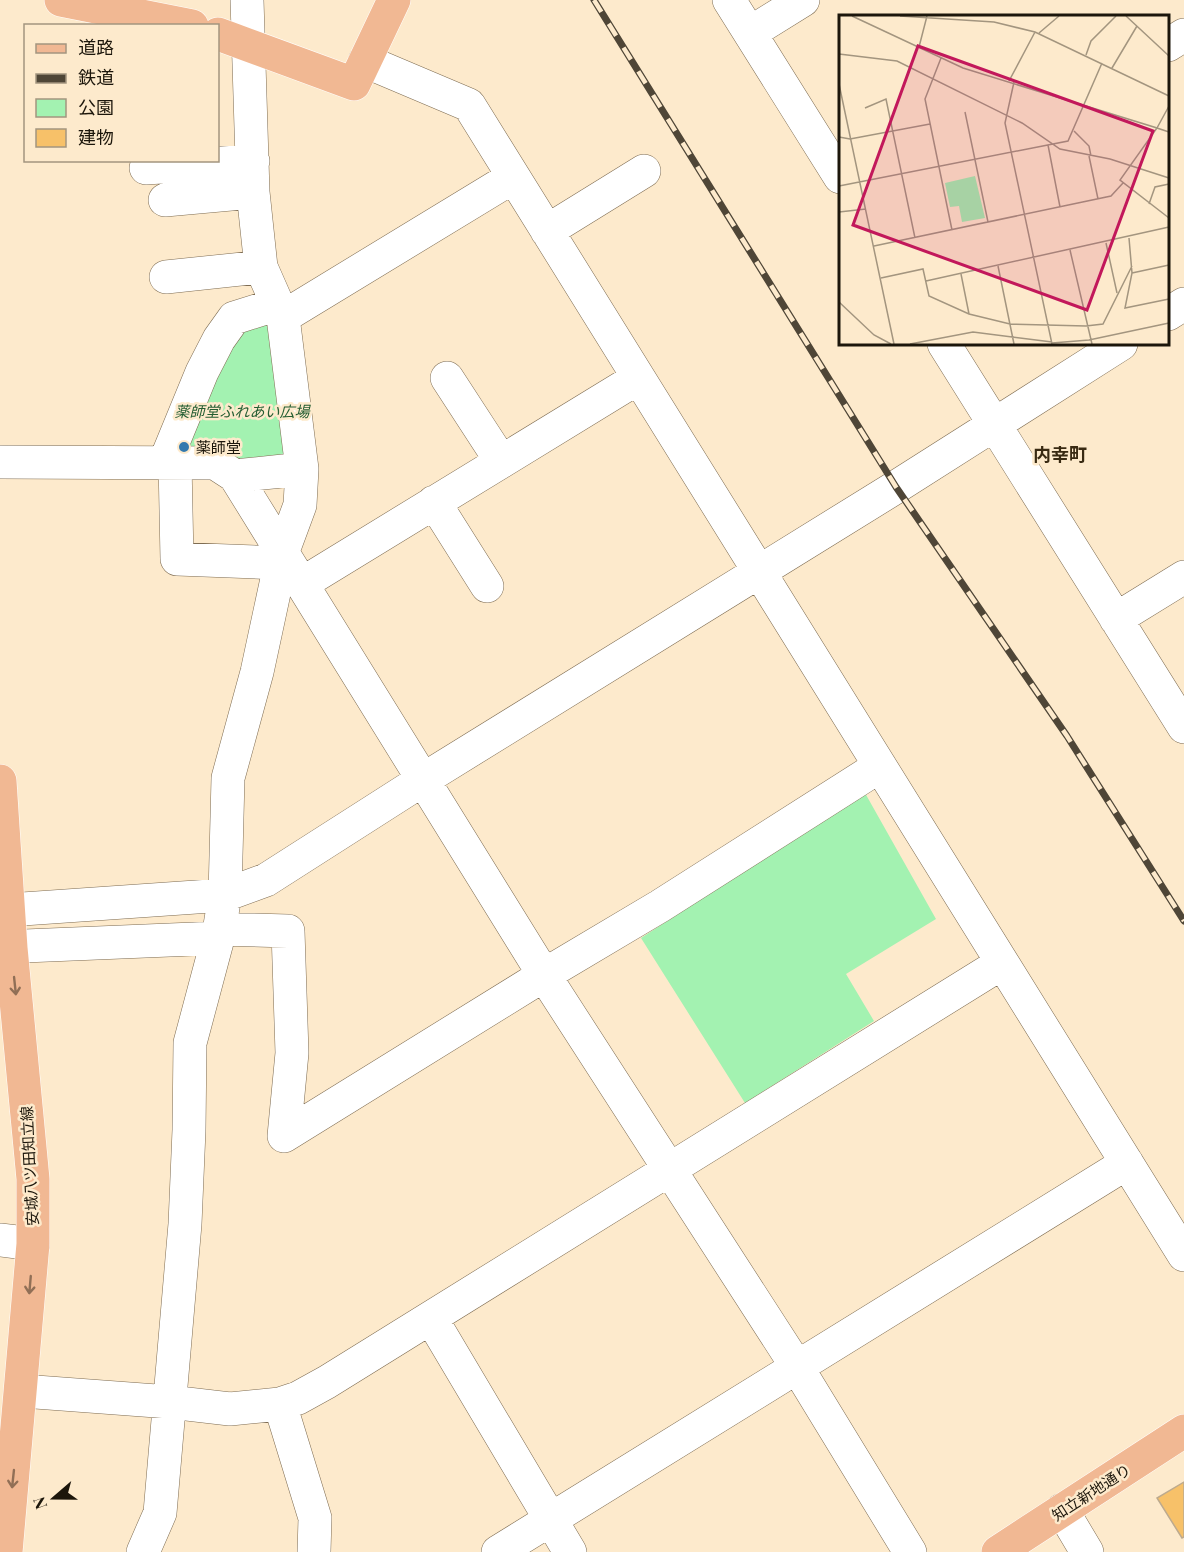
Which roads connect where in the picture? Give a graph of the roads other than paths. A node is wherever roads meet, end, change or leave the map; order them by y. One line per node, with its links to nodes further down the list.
1 (61, 0): 6 (main road)
2 (247, 0): 11 (street)
3 (394, 0): 12 (main road)
4 (729, 0): 7 (street)
5 (803, 0): 7 (street)
6 (182, 24)
7 (750, 33): 15 (street)
8 (219, 34): 11 (main road)
9 (1184, 35): 10 (street)
10 (1169, 44)
11 (248, 45): 12 (main road); 16 (street)
12 (365, 61): 17 (street)
13 (146, 168): 16 (street)
14 (644, 171): 19 (street)
15 (839, 175)
16 (253, 177): 18 (street); 20 (street)
17 (513, 177): 19 (street); 23 (street)
18 (165, 200)
19 (547, 231): 28 (street)
20 (261, 267): 21 (street); 23 (street)
21 (166, 277)
22 (1184, 304): 24 (street)
23 (280, 310): 32 (street); 33 (street)
24 (1169, 313)
25 (945, 345): 29 (street)
26 (1119, 345): 29 (street)
27 (447, 378): 30 (street)
28 (638, 378): 30 (street); 37 (street)
29 (994, 423): 37 (street); 40 (street)
30 (501, 461): 35 (street)
31 (0, 462): 32 (street)
32 (170, 462): 34 (street); 36 (street)
33 (302, 469): 34 (street); 36 (street)
34 (236, 476): 36 (street)
35 (434, 502): 36 (street); 39 (street)
36 (289, 566): 43 (street); 45 (street)
37 (759, 571): 42 (street); 43 (street)
38 (1184, 577): 40 (street)
39 (487, 586)
40 (1116, 619): 41 (street)
41 (1184, 727)
42 (880, 765): 49 (street); 50 (street)
43 (424, 779): 45 (street); 50 (street)
44 (0, 781): 46 (main road, 安城八ツ田知立線)
45 (225, 895): 46 (street); 47 (street)
46 (8, 910): 48 (main road, 安城八ツ田知立線)
47 (219, 934): 48 (street); 50 (street); 59 (street)
48 (5, 947): 54 (main road, 安城八ツ田知立線, one-way to 54)
49 (1002, 963): 51 (street); 52 (street)
50 (543, 975): 52 (street)
51 (1127, 1163): 55 (street); 57 (street)
52 (668, 1169): 56 (street); 57 (street)
53 (0, 1240): 54 (street)
54 (33, 1244): 58 (main road, 安城八ツ田知立線, one-way to 58)
55 (1184, 1255)
56 (430, 1318): 60 (street); 63 (street)
57 (797, 1368): 63 (street); 69 (street)
58 (22, 1391): 59 (street); 64 (main road, 安城八ツ田知立線, one-way to 64)
59 (170, 1402): 60 (street); 65 (street)
60 (280, 1404): 66 (street)
61 (1184, 1431): 62 (main road, 知立新地通り)
62 (1062, 1510): 70 (main road, 知立新地通り); 71 (street)
63 (550, 1519): 67 (street); 68 (street)
64 (4, 1545)
65 (143, 1552)
66 (314, 1552)
67 (498, 1552)
68 (570, 1552)
69 (910, 1552)
70 (998, 1552)
71 (1087, 1552)

